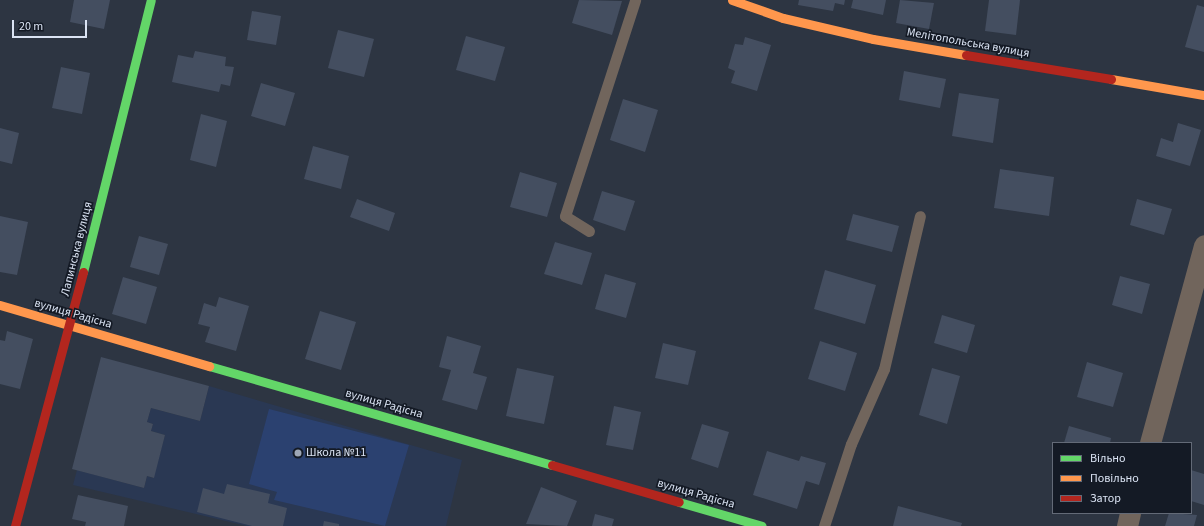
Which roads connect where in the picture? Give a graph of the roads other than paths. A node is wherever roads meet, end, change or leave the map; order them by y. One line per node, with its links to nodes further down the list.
1 (151, 0): 9 (street, Лапинська вулиця)
2 (635, 0): 6 (lane)
3 (732, 0): 4 (street, Мелітопольська вулиця)
4 (1204, 95)
5 (920, 216): 14 (lane)
6 (589, 231)
7 (1204, 245): 10 (street)
8 (0, 305): 9 (street, вулиця Радісна)
9 (70, 326): 12 (street, Лапинська вулиця); 13 (street, вулиця Радісна)
10 (1150, 442)
11 (1130, 514): 15 (street)
12 (15, 526)
13 (762, 526)
14 (824, 526)
15 (1127, 526)

